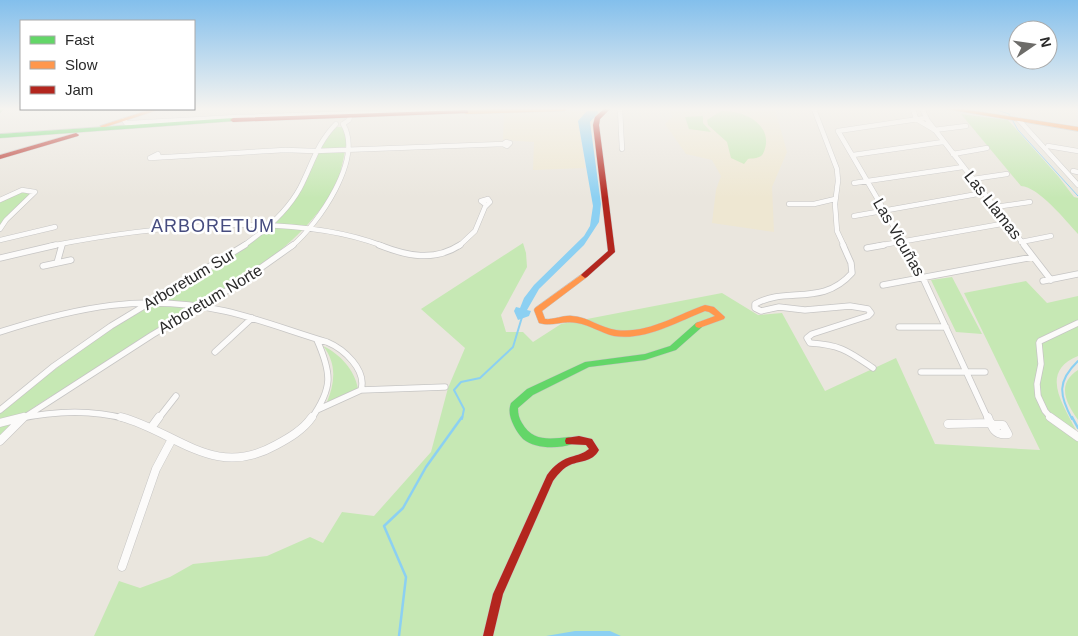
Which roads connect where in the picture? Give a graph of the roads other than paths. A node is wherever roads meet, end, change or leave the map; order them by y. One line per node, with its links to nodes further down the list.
1 (47, 139): 19 (street)
2 (62, 139): 23 (street)
3 (321, 139): 17 (street, Arboretum Sur)
4 (349, 139): 16 (street, Arboretum Norte)
5 (598, 139): 86 (street)
6 (621, 139): 15 (street)
7 (825, 139): 31 (street)
8 (844, 139): 21 (street, Las Vicuñas)
9 (941, 139): 11 (street, Las Llamas)
10 (1032, 139): 29 (street)
11 (943, 142): 20 (street, Las Llamas); 21 (street)
12 (503, 144): 16 (street)
13 (1048, 146): 18 (street)
14 (987, 148): 20 (street)
15 (622, 149)
16 (348, 150): 17 (street); 43 (street, Arboretum Norte)
17 (315, 151): 22 (street); 40 (street, Arboretum Sur)
18 (1078, 151)
19 (0, 152)
20 (953, 154): 24 (street, Las Llamas)
21 (853, 155): 27 (street, Las Vicuñas)
22 (159, 157)
23 (0, 158)
24 (963, 166): 26 (street, Las Llamas); 27 (street)
25 (1007, 174): 26 (street)
26 (973, 179): 30 (street, Las Llamas)
27 (867, 181): 28 (street); 37 (street, Las Vicuñas)
28 (854, 184)
29 (1078, 185)
30 (984, 193): 36 (street, Las Llamas); 37 (street)
31 (835, 199): 35 (street); 69 (street)
32 (0, 200): 42 (street)
33 (1030, 202): 36 (street)
34 (485, 204): 43 (street)
35 (790, 204)
36 (995, 208): 39 (street, Las Llamas)
37 (885, 210): 38 (street); 46 (street, Las Vicuñas)
38 (854, 216)
39 (1007, 223): 46 (street); 47 (street, Las Llamas)
40 (269, 226): 43 (street); 48 (street); 60 (street, Arboretum Sur)
41 (55, 227): 45 (street)
42 (0, 229)
43 (310, 229): 61 (street, Arboretum Norte)
44 (1051, 236): 47 (street)
45 (0, 240)
46 (903, 241): 49 (street); 56 (street, Las Vicuñas)
47 (1021, 242): 50 (street, Las Llamas)
48 (62, 244): 51 (street); 53 (street)
49 (867, 248)
50 (1033, 257): 56 (street); 57 (street, Las Llamas)
51 (0, 258)
52 (71, 260): 53 (street)
53 (57, 263): 54 (street)
54 (43, 266)
55 (1078, 274): 57 (street)
56 (923, 278): 59 (street); 65 (street, Las Vicuñas)
57 (1051, 280): 58 (street)
58 (1043, 281)
59 (883, 285)
60 (150, 302): 61 (street); 66 (street); 76 (street, Arboretum Sur)
61 (198, 307): 62 (street); 78 (street, Arboretum Norte)
62 (252, 318): 67 (street); 68 (street)
63 (1078, 324): 82 (street)
64 (899, 327): 65 (street)
65 (946, 327): 71 (street, Las Vicuñas)
66 (0, 332)
67 (317, 340): 74 (street); 77 (street)
68 (215, 352)
69 (873, 368)
70 (922, 372): 71 (street)
71 (967, 372): 72 (street); 80 (street, Las Vicuñas)
72 (985, 372)
73 (445, 387): 74 (street)
74 (361, 390): 77 (street)
75 (176, 396): 81 (street)
76 (0, 410)
77 (317, 410): 83 (street)
78 (24, 418): 79 (street); 81 (street); 84 (street, Arboretum Norte)
79 (0, 423)
80 (948, 424)
81 (151, 428): 83 (street)
82 (1076, 436)
83 (172, 439): 85 (street)
84 (0, 441)
85 (122, 567)
86 (488, 636)

